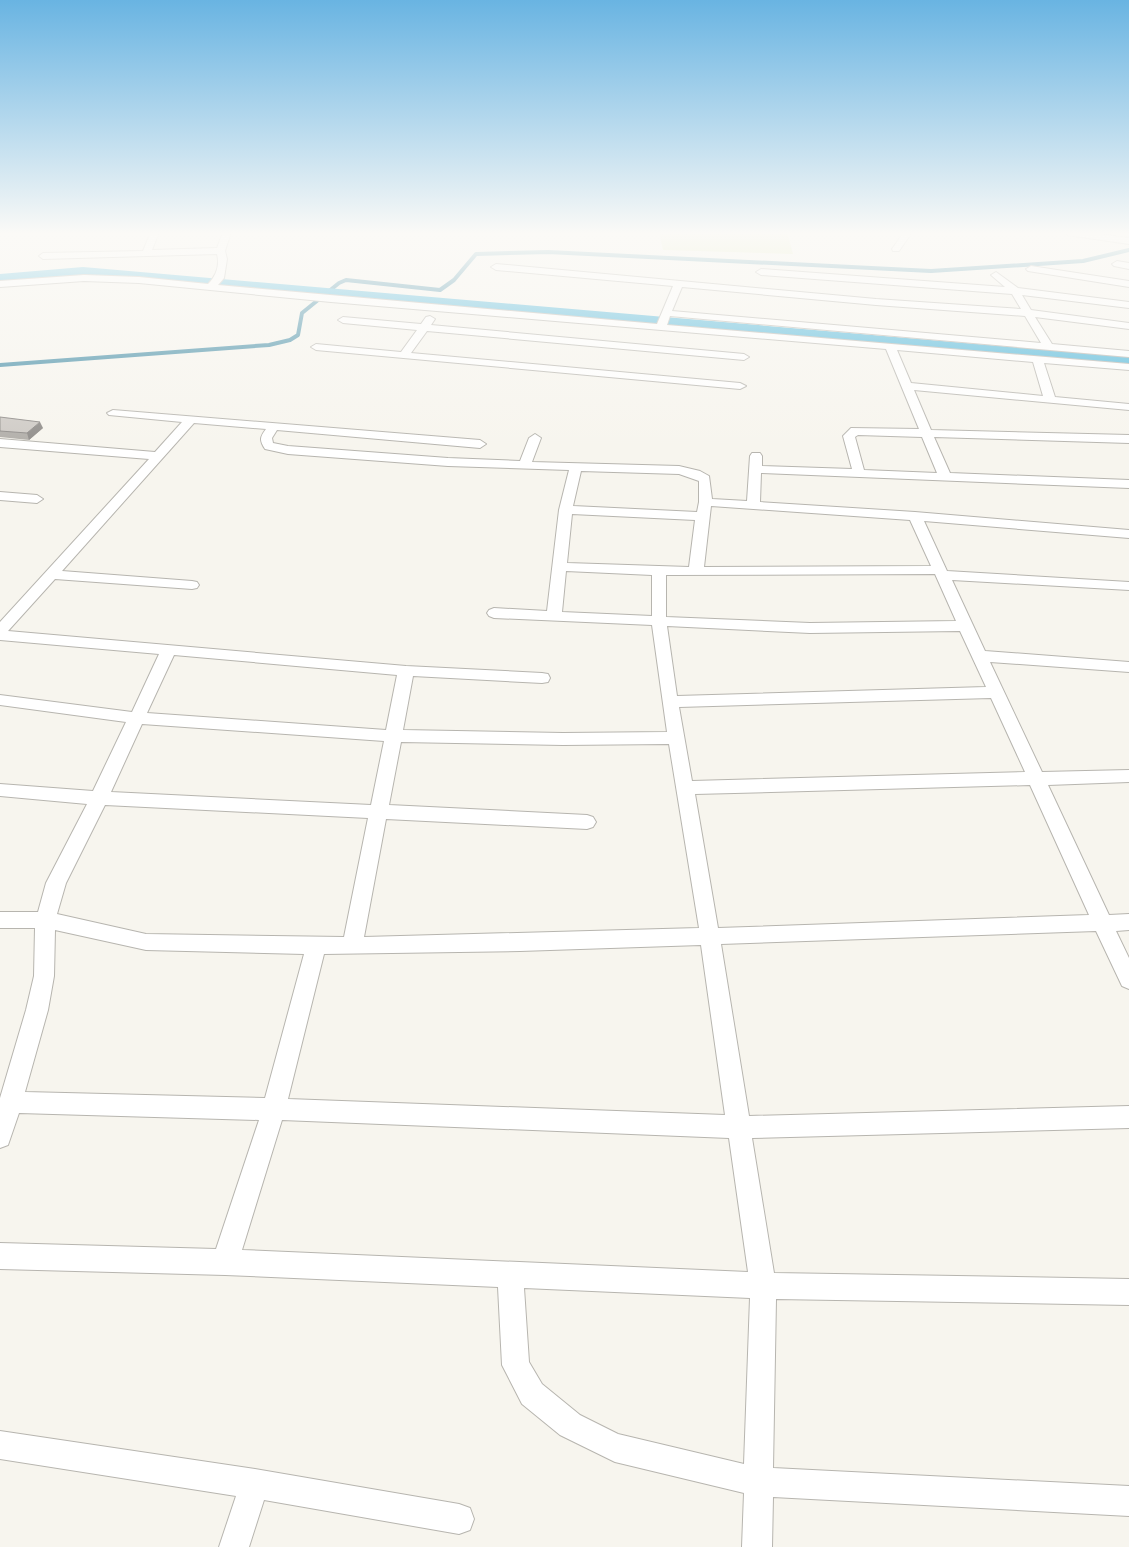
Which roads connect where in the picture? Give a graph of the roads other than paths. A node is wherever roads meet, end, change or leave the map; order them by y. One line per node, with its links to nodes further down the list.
1 (393, 304): 6 (street)
2 (670, 304): 11 (street)
3 (809, 304): 8 (street)
4 (875, 304): 8 (street)
5 (1023, 304): 7 (street)
6 (438, 308): 12 (street); 13 (street)
7 (1029, 314): 8 (street); 14 (street); 15 (street)
8 (876, 315): 9 (street); 15 (street)
9 (772, 319)
10 (343, 320): 13 (street)
11 (664, 320): 12 (street); 15 (street); 18 (street)
12 (637, 325): 16 (street)
13 (424, 327): 16 (street); 19 (street)
14 (1125, 339): 15 (street)
15 (1048, 345)
16 (629, 346): 20 (street); 23 (street)
17 (316, 347): 19 (street)
18 (890, 347): 21 (street); 25 (street)
19 (404, 355): 23 (street)
20 (744, 357)
21 (1038, 360): 22 (street); 26 (street)
22 (1129, 367)
23 (617, 374): 24 (street)
24 (740, 386)
25 (907, 386): 26 (street); 31 (street)
26 (1050, 399): 27 (street)
27 (1129, 407)
28 (113, 413): 29 (street)
29 (191, 420): 30 (street); 36 (street)
30 (274, 427): 35 (street); 37 (street)
31 (927, 433): 33 (street); 39 (street); 40 (street)
32 (535, 438): 37 (street)
33 (1129, 439)
34 (0, 443): 36 (street)
35 (480, 444)
36 (159, 456): 54 (street)
37 (526, 465): 38 (street)
38 (576, 466): 44 (street); 46 (street)
39 (859, 473): 40 (street); 45 (street)
40 (945, 476): 41 (street)
41 (1129, 484)
42 (0, 496): 43 (street)
43 (37, 499)
44 (706, 502): 45 (street); 47 (street)
45 (753, 505): 48 (street)
46 (566, 510): 47 (street); 50 (street)
47 (702, 516): 52 (street)
48 (915, 516): 49 (street); 53 (street)
49 (1129, 534)
50 (560, 567): 51 (street); 58 (street)
51 (659, 571): 52 (street); 59 (street)
52 (696, 571): 53 (street)
53 (941, 572): 56 (street); 60 (street)
54 (52, 574): 55 (street); 61 (street)
55 (192, 585)
56 (1129, 586)
57 (494, 613): 58 (street)
58 (554, 617): 59 (street)
59 (659, 622): 60 (street); 70 (street)
60 (965, 626): 64 (street)
61 (0, 631)
62 (0, 635): 63 (street)
63 (169, 650): 66 (street); 71 (street)
64 (979, 656): 65 (street); 68 (street)
65 (1129, 667)
66 (406, 671): 67 (street); 72 (street)
67 (542, 678)
68 (996, 692): 70 (street); 75 (street)
69 (0, 700): 71 (street)
70 (670, 702): 73 (street)
71 (136, 718): 72 (street); 78 (street)
72 (393, 736): 73 (street); 79 (street)
73 (676, 738): 76 (street)
74 (1129, 776): 75 (street)
75 (1035, 778): 76 (street); 84 (street)
76 (685, 788): 85 (street)
77 (0, 790): 78 (street)
78 (99, 798): 79 (street); 82 (street)
79 (378, 813): 80 (street); 87 (street)
80 (587, 822)
81 (0, 920): 82 (street)
82 (45, 920): 86 (street); 89 (street)
83 (1129, 922): 84 (street)
84 (1102, 923): 85 (street); 88 (street)
85 (710, 937): 87 (street); 92 (street)
86 (316, 945): 87 (street); 90 (street)
87 (352, 946)
88 (1129, 980)
89 (12, 1102): 90 (street); 93 (street)
90 (274, 1109): 92 (street); 95 (street)
91 (1129, 1117): 92 (street)
92 (738, 1127): 97 (street)
93 (0, 1137)
94 (0, 1256): 95 (street)
95 (225, 1262): 96 (street)
96 (510, 1275): 97 (street); 100 (street)
97 (762, 1286): 98 (street); 100 (street)
98 (1129, 1292)
99 (0, 1445): 101 (street)
100 (759, 1482): 102 (street); 105 (street)
101 (255, 1484): 103 (street); 104 (street)
102 (1129, 1501)
103 (459, 1519)
104 (234, 1547)
105 (757, 1547)

